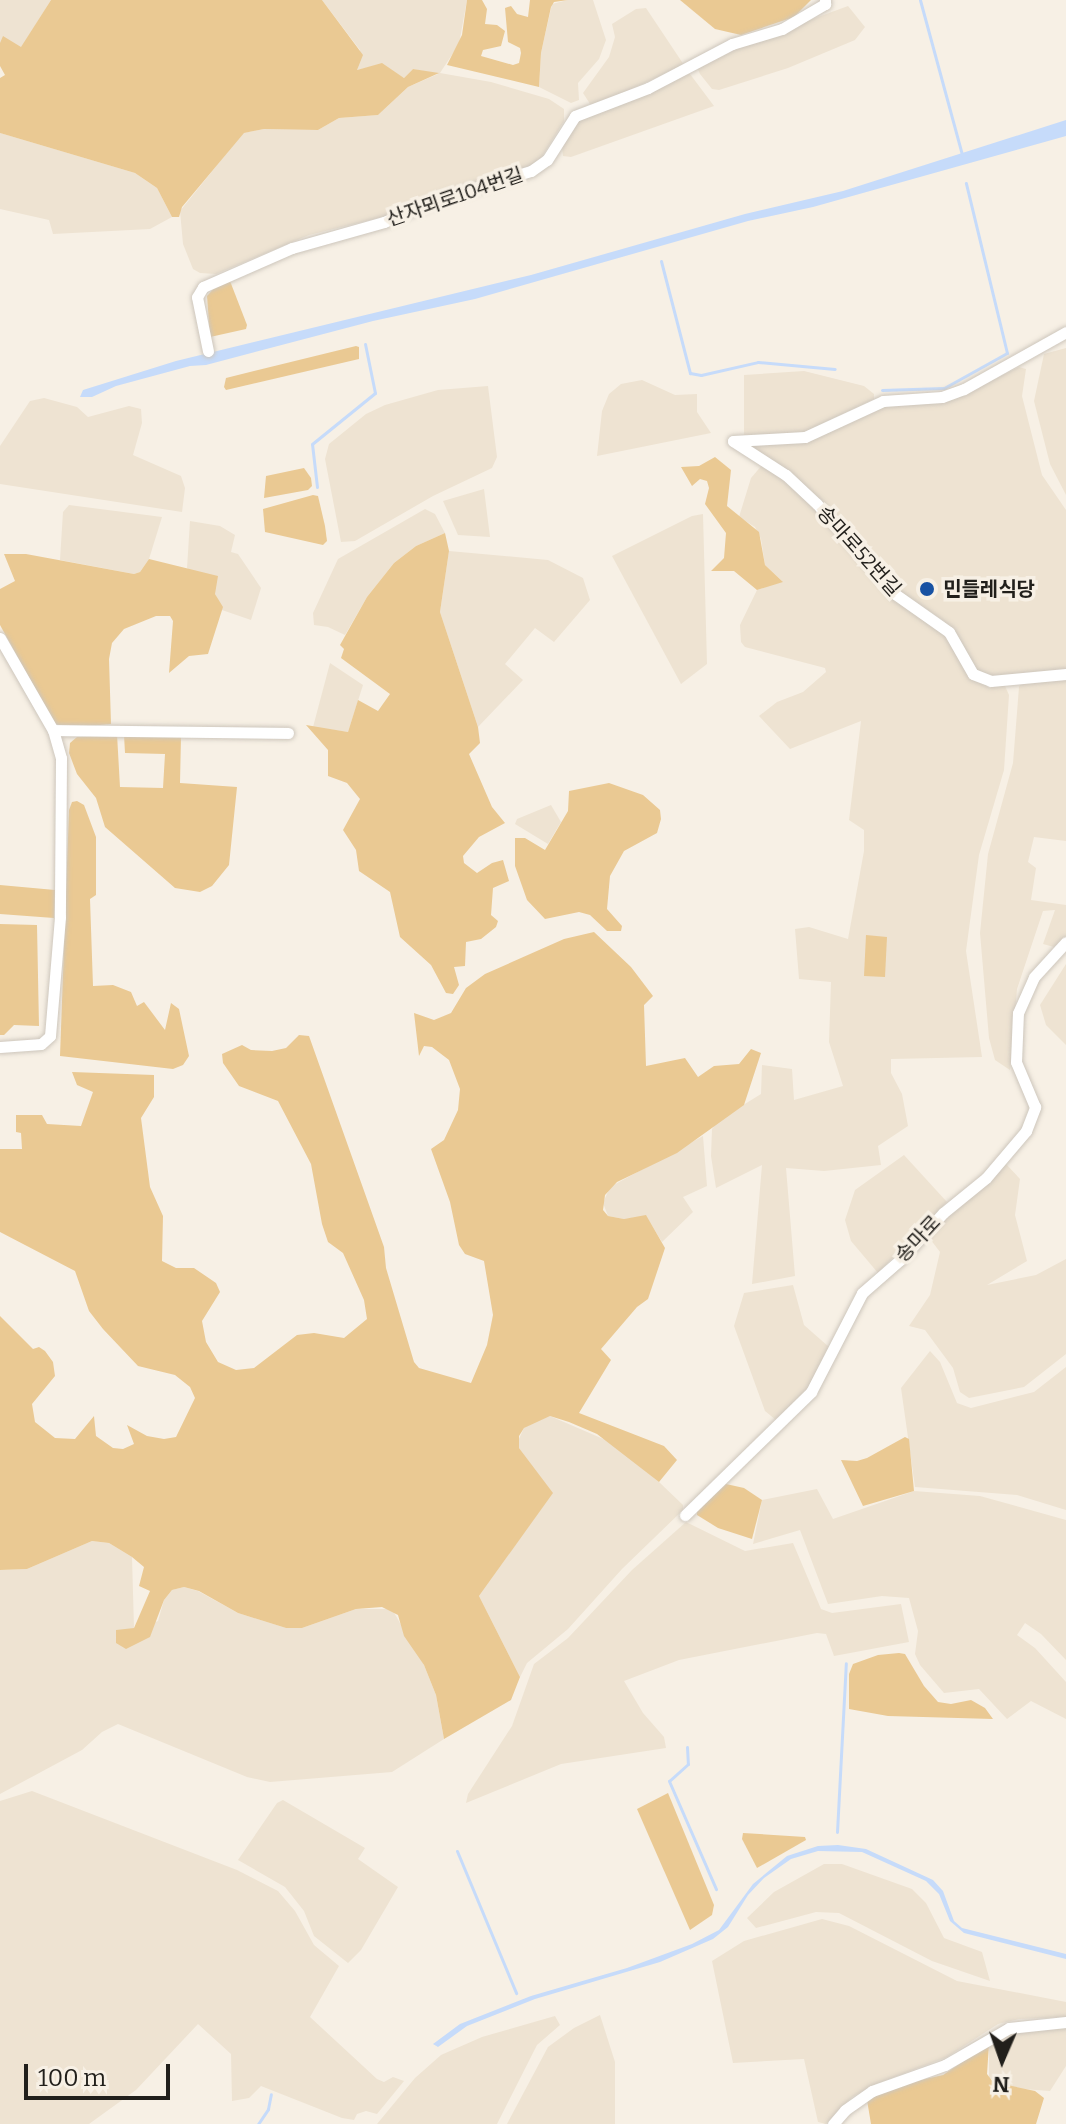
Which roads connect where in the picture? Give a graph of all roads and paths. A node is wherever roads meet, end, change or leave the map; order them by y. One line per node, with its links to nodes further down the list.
1 (825, 0): 3 (street, 산자뫼로104번길)
2 (1066, 332): 5 (street, 송마로52번길)
3 (208, 351)
4 (0, 638): 6 (street)
5 (1066, 674)
6 (53, 730): 7 (street); 9 (street)
7 (288, 733)
8 (1066, 942): 10 (street, 송마로)
9 (0, 1047)
10 (685, 1515)
11 (1066, 2022): 12 (street)
12 (833, 2124)

